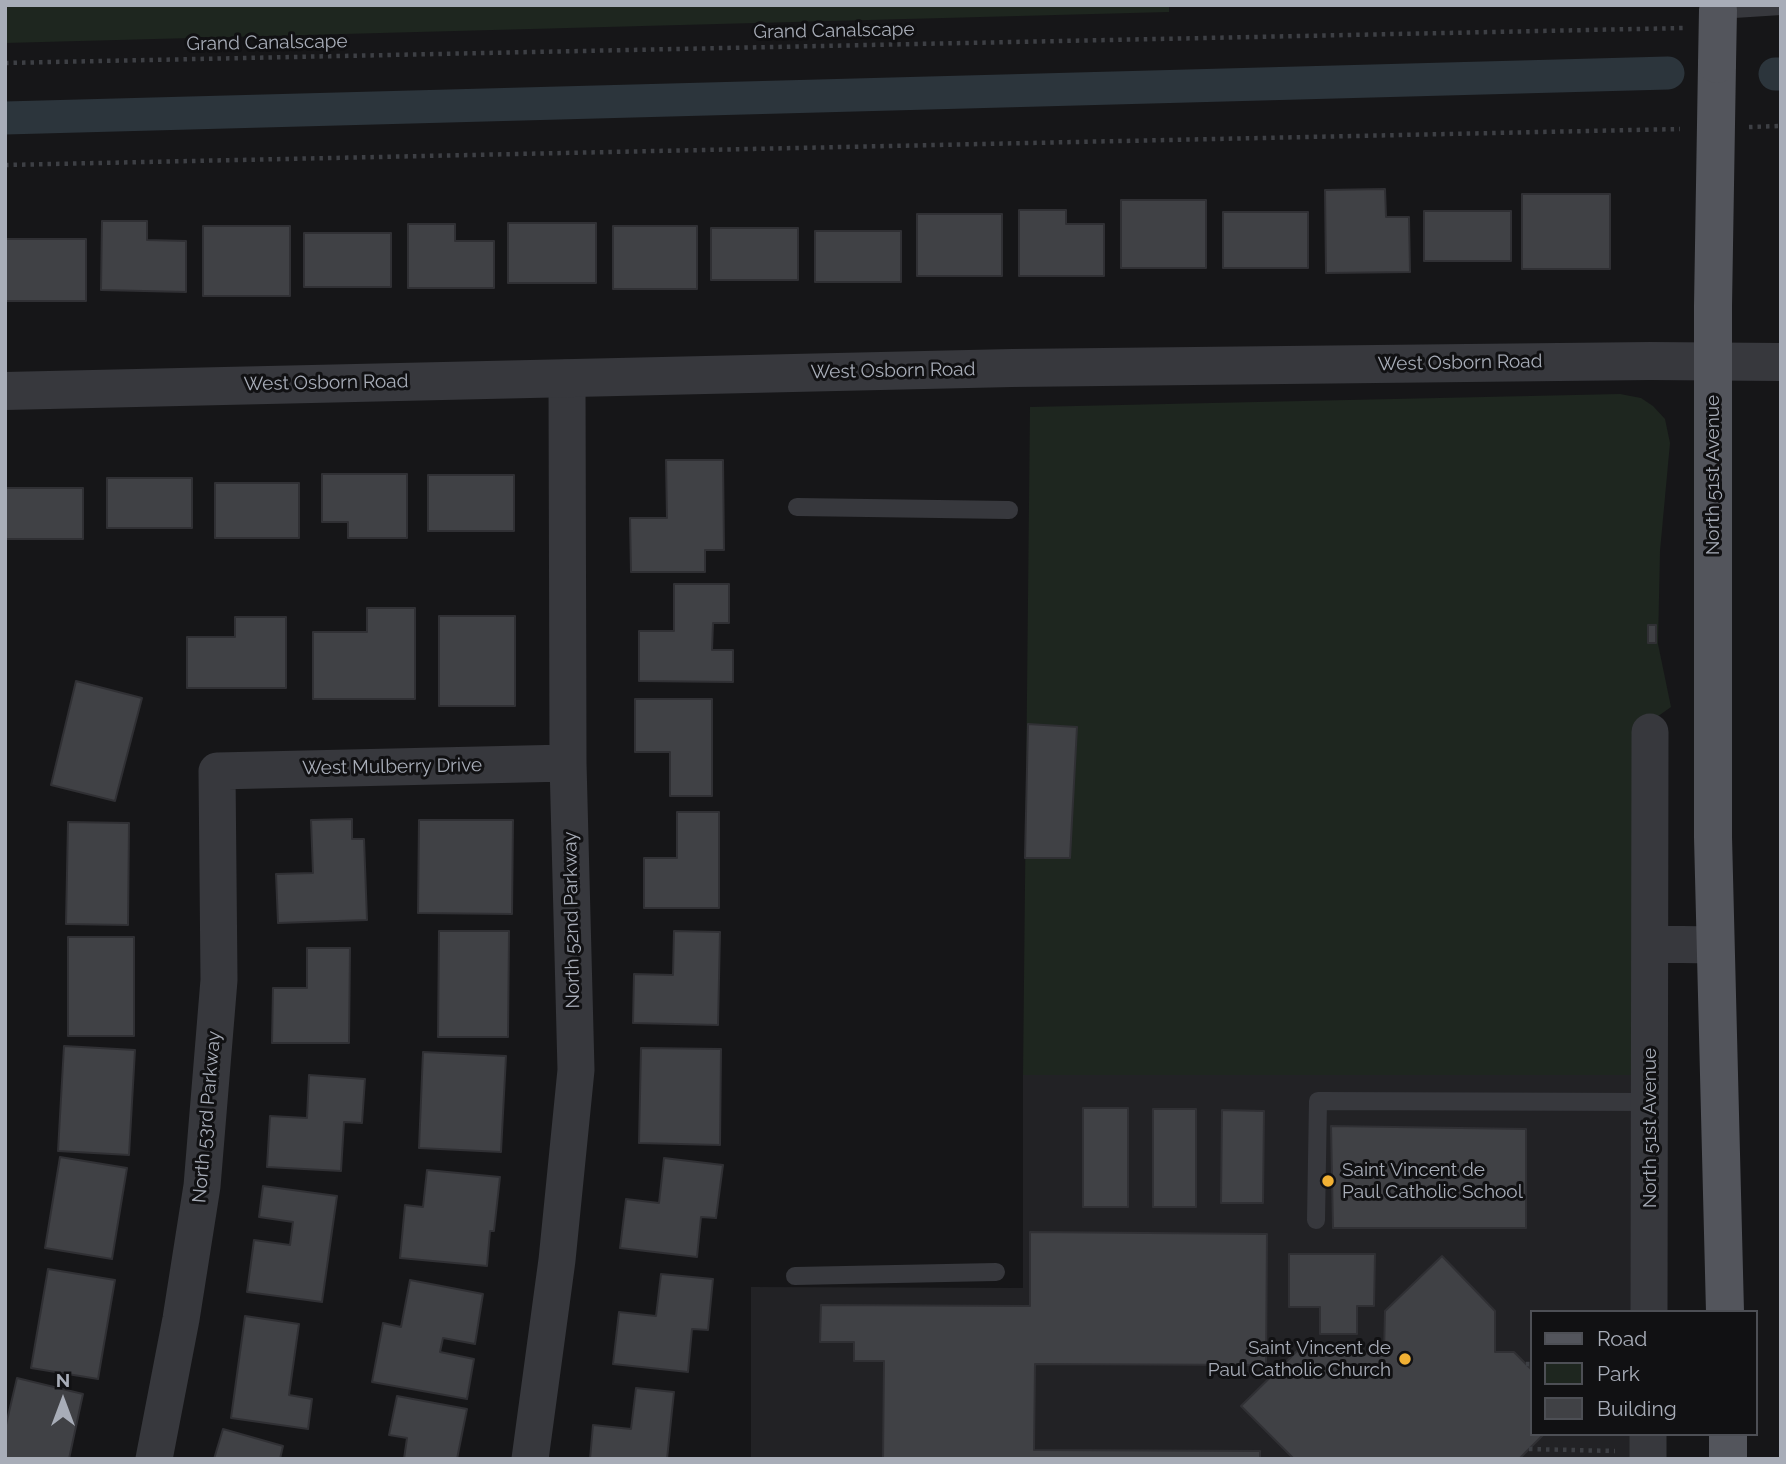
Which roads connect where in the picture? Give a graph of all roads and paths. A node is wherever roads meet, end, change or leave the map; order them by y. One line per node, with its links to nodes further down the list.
1 (1781, 6): 2 (lane)
2 (1718, 8): 9 (main road, North 51st Avenue, bridge)
3 (1663, 28): 4 (path, Grand Canalscape)
4 (5, 63)
5 (1772, 126): 6 (path)
6 (1781, 126)
7 (1672, 129): 8 (path)
8 (5, 165)
9 (1714, 361): 10 (street, West Osborn Road); 11 (street, West Osborn Road); 19 (main road, North 51st Avenue)
10 (1781, 362)
11 (567, 378): 12 (street, West Osborn Road); 16 (street, North 52nd Parkway)
12 (5, 391)
13 (797, 507): 14 (lane)
14 (1009, 510)
15 (1650, 732): 18 (street, North 51st Avenue)
16 (568, 763): 17 (street, West Mulberry Drive); 30 (street, North 52nd Parkway)
17 (217, 771): 29 (street, North 53rd Parkway)
18 (1651, 944): 19 (street); 20 (street, North 51st Avenue)
19 (1714, 945): 25 (main road, North 51st Avenue)
20 (1650, 1102): 21 (lane); 24 (street, North 51st Avenue)
21 (1316, 1220)
22 (996, 1272): 23 (lane)
23 (794, 1276)
24 (1649, 1310)
25 (1725, 1310)
26 (1728, 1436): 31 (main road)
27 (1648, 1448): 28 (path)
28 (1529, 1449)
29 (154, 1459)
30 (530, 1459)
31 (1728, 1459)

